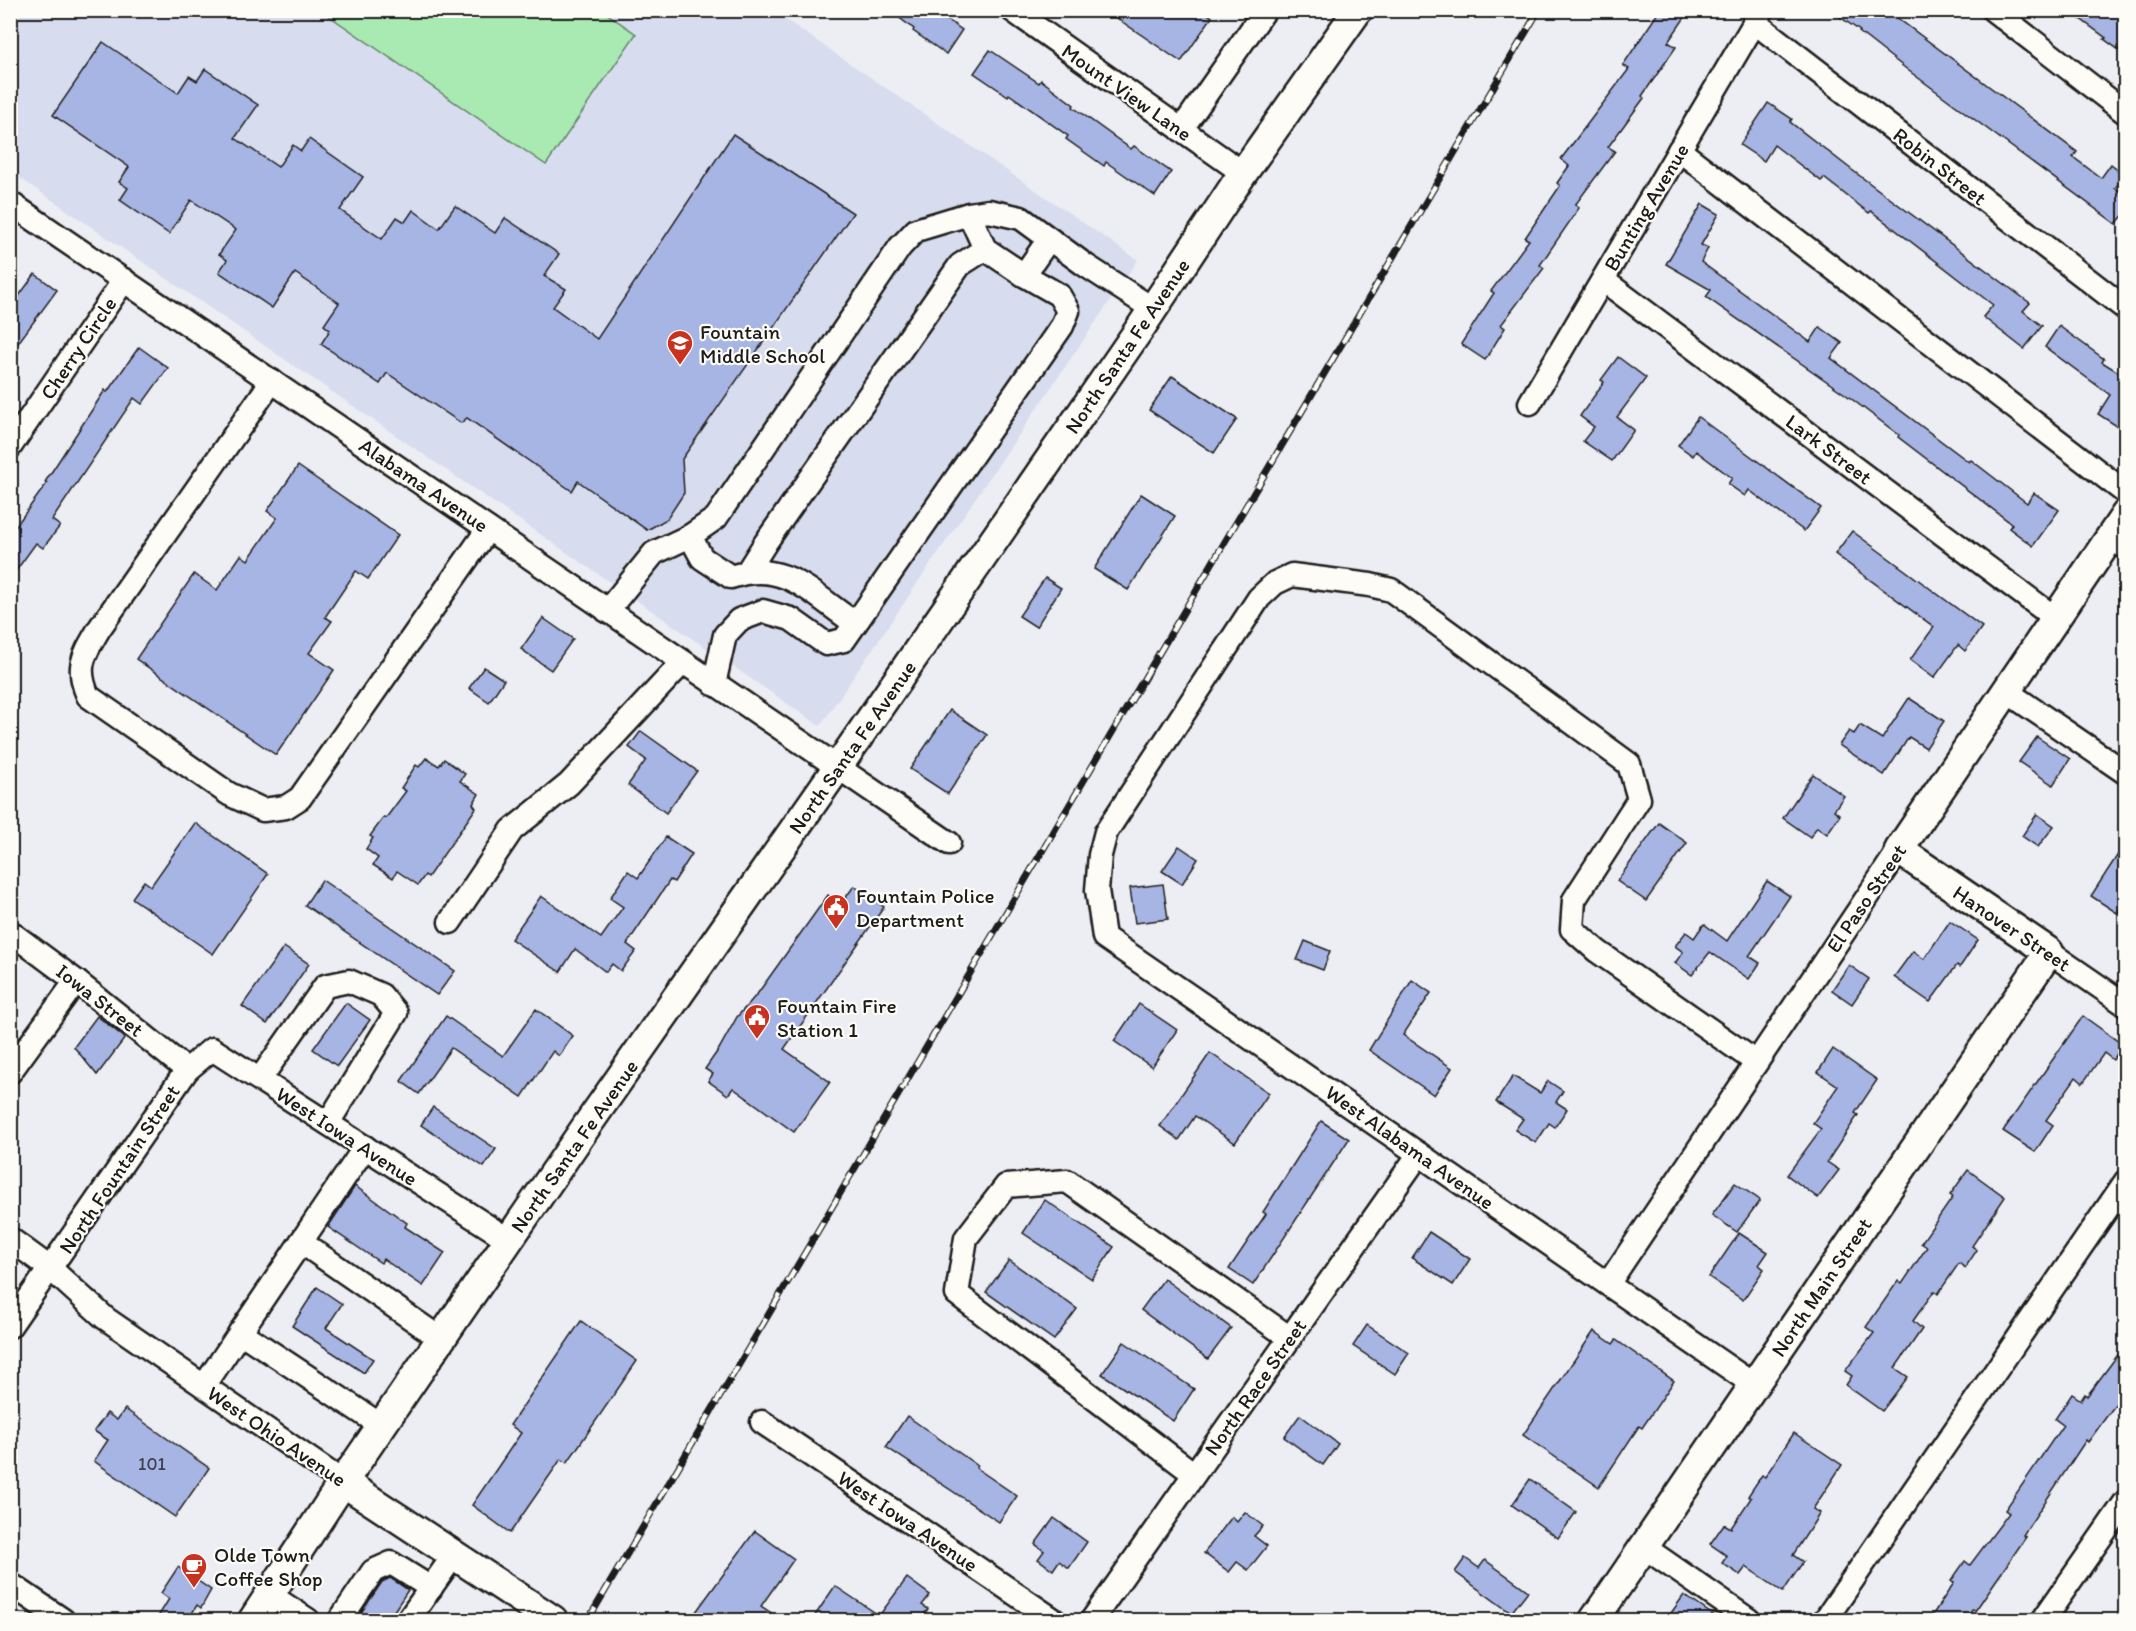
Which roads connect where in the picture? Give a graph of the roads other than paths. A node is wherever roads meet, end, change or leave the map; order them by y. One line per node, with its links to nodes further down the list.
1 (1012, 10): 7 (street, Mount View Lane)
2 (1265, 10): 7 (street)
3 (1358, 10): 9 (main road, North Santa Fe Avenue)
4 (1993, 10): 6 (street)
5 (1758, 16): 8 (street, Bunting Avenue); 18 (street, Robin Street)
6 (2126, 113)
7 (1181, 130): 9 (street, Mount View Lane)
8 (1679, 150): 16 (street, Bunting Avenue); 22 (street)
9 (1244, 173): 17 (main road, North Santa Fe Avenue)
10 (10, 203): 15 (street, Alabama Avenue)
11 (969, 214): 12 (street); 13 (street); 25 (street)
12 (1049, 239): 14 (street); 17 (street)
13 (985, 249): 14 (street); 27 (street)
14 (1024, 275): 29 (street)
15 (124, 280): 19 (street, Alabama Avenue); 21 (street, Cherry Circle)
16 (1603, 280): 20 (street, Bunting Avenue); 30 (street, Lark Street)
17 (1153, 309): 34 (main road, North Santa Fe Avenue)
18 (2126, 309)
19 (272, 381): 24 (street, Alabama Avenue); 24 (street)
20 (1530, 403)
21 (10, 447)
22 (2126, 493)
23 (2126, 514): 26 (main road, El Paso Street)
24 (488, 529): 28 (street, Alabama Avenue)
25 (690, 536): 27 (street); 28 (street)
26 (2118, 542): 30 (main road, El Paso Street)
27 (747, 572): 29 (street)
28 (608, 611): 31 (street, Alabama Avenue)
29 (859, 618): 32 (street)
30 (2055, 618): 33 (main road, El Paso Street)
31 (682, 662): 32 (street, Alabama Avenue); 38 (street)
32 (714, 684): 34 (street, Alabama Avenue)
33 (2006, 691): 35 (street); 37 (main road, El Paso Street)
34 (837, 768): 36 (street, Alabama Avenue); 52 (main road, North Santa Fe Avenue)
35 (2126, 772)
36 (949, 843)
37 (1899, 850): 40 (main road, Hanover Street); 43 (street, El Paso Street)
38 (450, 922)
39 (10, 932): 41 (street, Iowa Street)
40 (2049, 952): 42 (street, Hanover Street); 60 (main road, North Main Street)
41 (76, 981): 44 (street, Iowa Street); 45 (street)
42 (2126, 1005)
43 (1756, 1062): 49 (street, West Alabama Avenue); 55 (street, El Paso Street)
44 (187, 1070): 46 (street, West Iowa Avenue); 54 (street, North Fountain Street)
45 (10, 1072)
46 (260, 1080): 47 (street, West Iowa Avenue); 47 (street)
47 (328, 1123): 48 (street, West Iowa Avenue)
48 (365, 1147): 52 (street, West Iowa Avenue); 53 (street)
49 (1419, 1154): 55 (street, West Alabama Avenue); 58 (street, North Race Street)
50 (2126, 1181): 82 (street)
51 (10, 1239): 54 (street, West Ohio Avenue)
52 (509, 1240): 59 (main road, North Santa Fe Avenue)
53 (301, 1242): 57 (street); 59 (street)
54 (51, 1269): 56 (street, North Fountain Street); 61 (street, West Ohio Avenue)
55 (1608, 1284): 60 (street, West Alabama Avenue)
56 (10, 1326)
57 (240, 1332): 61 (street); 63 (street)
58 (1290, 1338): 64 (street, North Race Street); 64 (street)
59 (441, 1339): 63 (main road, North Santa Fe Avenue)
60 (1754, 1385): 67 (main road, North Main Street)
61 (204, 1386): 65 (street, West Ohio Avenue)
62 (762, 1422): 78 (street, West Iowa Avenue)
63 (381, 1426): 65 (main road, North Santa Fe Avenue)
64 (1194, 1474): 79 (street, North Race Street)
65 (343, 1482): 68 (main road, West Ohio Avenue); 71 (main road, North Santa Fe Avenue)
66 (2126, 1501): 83 (street)
67 (1644, 1547): 80 (main road, North Main Street); 81 (street)
68 (454, 1555): 70 (street); 77 (main road, West Ohio Avenue)
69 (10, 1584): 72 (street)
70 (431, 1588): 75 (street); 76 (street)
71 (270, 1594): 73 (main road, North Santa Fe Avenue); 74 (street)
72 (63, 1620)
73 (253, 1620)
74 (308, 1620)
75 (340, 1620)
76 (408, 1620)
77 (553, 1620)
78 (1053, 1620)
79 (1092, 1620)
80 (1594, 1620)
81 (1749, 1620)
82 (1825, 1620)
83 (2043, 1620)

